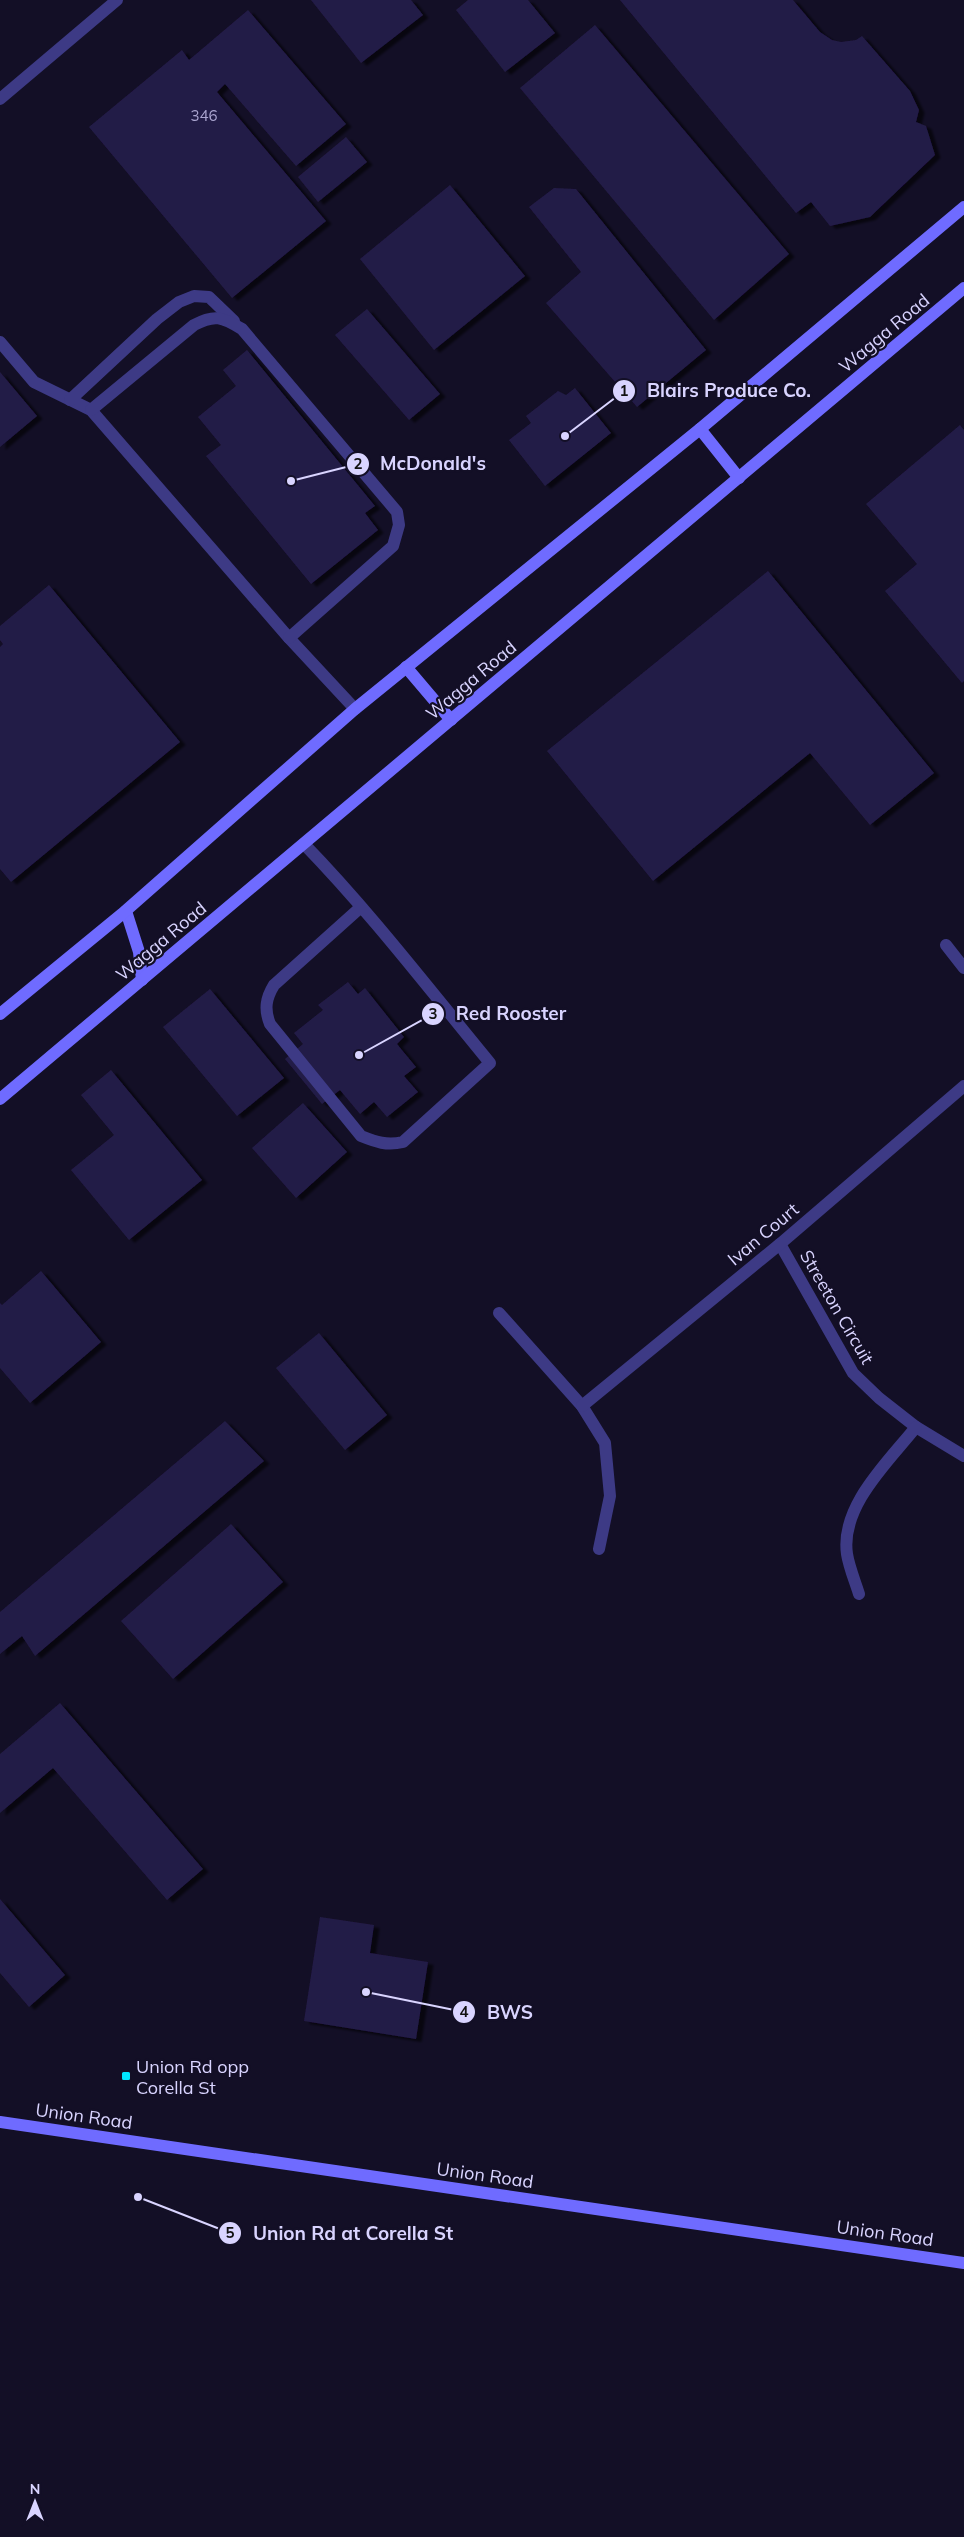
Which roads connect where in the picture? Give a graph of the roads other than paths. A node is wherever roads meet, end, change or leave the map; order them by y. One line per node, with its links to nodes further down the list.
1 (117, 0): 2 (street)
2 (0, 98)
3 (964, 207): 9 (main road)
4 (964, 288): 10 (main road, Wagga Road)
5 (242, 328): 7 (street); 8 (street); 11 (street)
6 (0, 342): 7 (street)
7 (70, 400): 8 (street)
8 (91, 410): 11 (street)
9 (700, 429): 10 (main road); 12 (main road)
10 (740, 478): 14 (main road, Wagga Road)
11 (290, 638): 13 (street)
12 (406, 667): 13 (main road); 14 (main road)
13 (355, 709): 17 (main road)
14 (451, 720): 15 (main road, Wagga Road)
15 (304, 844): 16 (street); 20 (main road, Wagga Road)
16 (361, 907): 16 (street)
17 (126, 910): 20 (main road); 21 (main road)
18 (946, 945): 19 (street)
19 (964, 968)
20 (142, 980): 23 (main road, Wagga Road)
21 (0, 1014)
22 (964, 1086): 24 (street, Ivan Court)
23 (0, 1099)
24 (780, 1244): 26 (street, Ivan Court); 27 (street, Streeton Circuit)
25 (499, 1313): 26 (street)
26 (582, 1406): 29 (street)
27 (916, 1426): 28 (street, Streeton Circuit); 30 (street)
28 (964, 1456)
29 (599, 1549)
30 (859, 1594)
31 (0, 2122): 32 (main road, Union Road)
32 (964, 2263)

